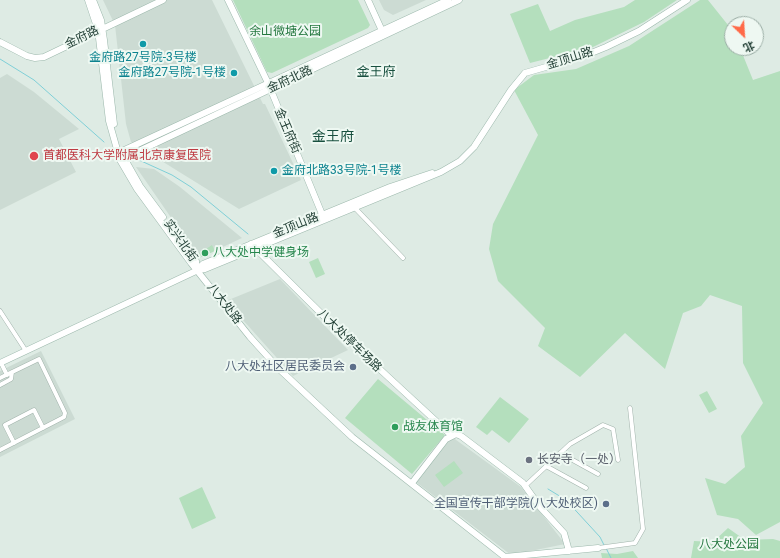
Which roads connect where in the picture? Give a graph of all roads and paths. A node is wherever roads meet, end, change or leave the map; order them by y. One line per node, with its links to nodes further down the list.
1 (88, 0): 9 (street, 实兴北街)
2 (93, 0): 9 (street, 实兴北街)
3 (163, 0): 9 (street, 金府路)
4 (228, 0): 12 (street, 金王府街)
5 (368, 0): 10 (street)
6 (448, 0): 10 (street, 金府北路)
7 (459, 0): 10 (street, 金府北路)
8 (687, 0): 15 (street, 金顶山路)
9 (100, 29): 11 (street, 金府路); 13 (street, 实兴北街)
10 (383, 33): 12 (street, 金府北路)
11 (0, 42)
12 (269, 86): 13 (street, 金府北路); 14 (street, 金府北路); 16 (street, 金王府街)
13 (119, 152): 14 (street, 实兴北街)
14 (122, 159): 19 (street, 实兴北街)
15 (352, 205): 16 (street, 金顶山路); 18 (street)
16 (323, 217): 17 (street, 金顶山路)
17 (253, 246): 19 (street, 金顶山路); 29 (street, 八大处停车场路)
18 (403, 258)
19 (198, 270): 21 (street); 36 (street, 八大处路)
20 (0, 311): 21 (street)
21 (26, 351): 22 (street)
22 (0, 363): 24 (street)
23 (12, 372): 24 (street); 26 (street); 28 (street)
24 (7, 375): 25 (street)
25 (0, 378)
26 (0, 385)
27 (630, 408): 39 (street)
28 (43, 428): 30 (street); 30 (street)
29 (451, 435): 36 (street); 37 (street, 八大处停车场路)
30 (14, 443): 31 (street)
31 (0, 450)
32 (560, 453): 33 (street); 34 (street); 35 (street)
33 (618, 460)
34 (546, 466): 37 (street); 38 (street)
35 (598, 474)
36 (412, 484): 40 (street, 八大处路)
37 (525, 486): 40 (street, 八大处停车场路)
38 (586, 488)
39 (598, 548): 40 (street)
40 (569, 551)

